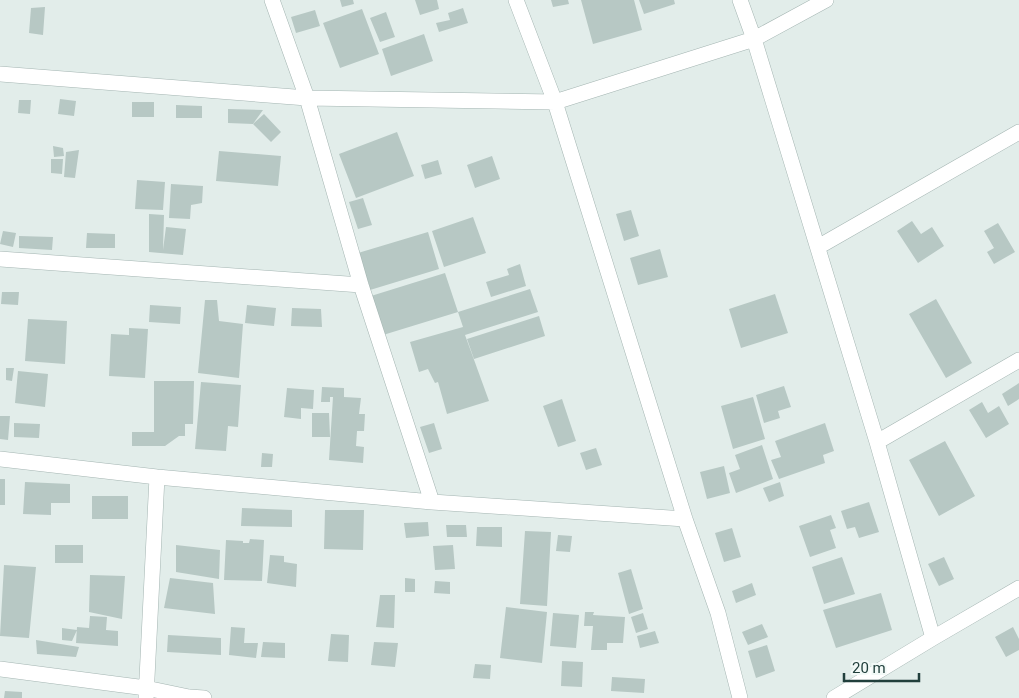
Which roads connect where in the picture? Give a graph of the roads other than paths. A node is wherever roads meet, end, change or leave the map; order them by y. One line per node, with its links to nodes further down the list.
1 (272, 0): 7 (street)
2 (516, 0): 8 (street)
3 (740, 0): 5 (street)
4 (826, 0): 5 (street)
5 (754, 39): 8 (street); 10 (street)
6 (0, 74): 7 (street)
7 (308, 98): 8 (street); 12 (street)
8 (555, 102): 18 (street)
9 (1019, 132): 10 (street)
10 (818, 247): 14 (street)
11 (0, 259): 12 (street)
12 (361, 285): 17 (street)
13 (1019, 360): 14 (street)
14 (877, 442): 20 (street)
15 (0, 459): 16 (street)
16 (157, 477): 17 (street); 22 (street)
17 (432, 502): 18 (street)
18 (685, 519): 24 (street)
19 (1019, 588): 20 (street)
20 (933, 638): 25 (street)
21 (0, 669): 22 (street)
22 (146, 693): 23 (street)
23 (204, 698)
24 (740, 698)
25 (834, 698)

